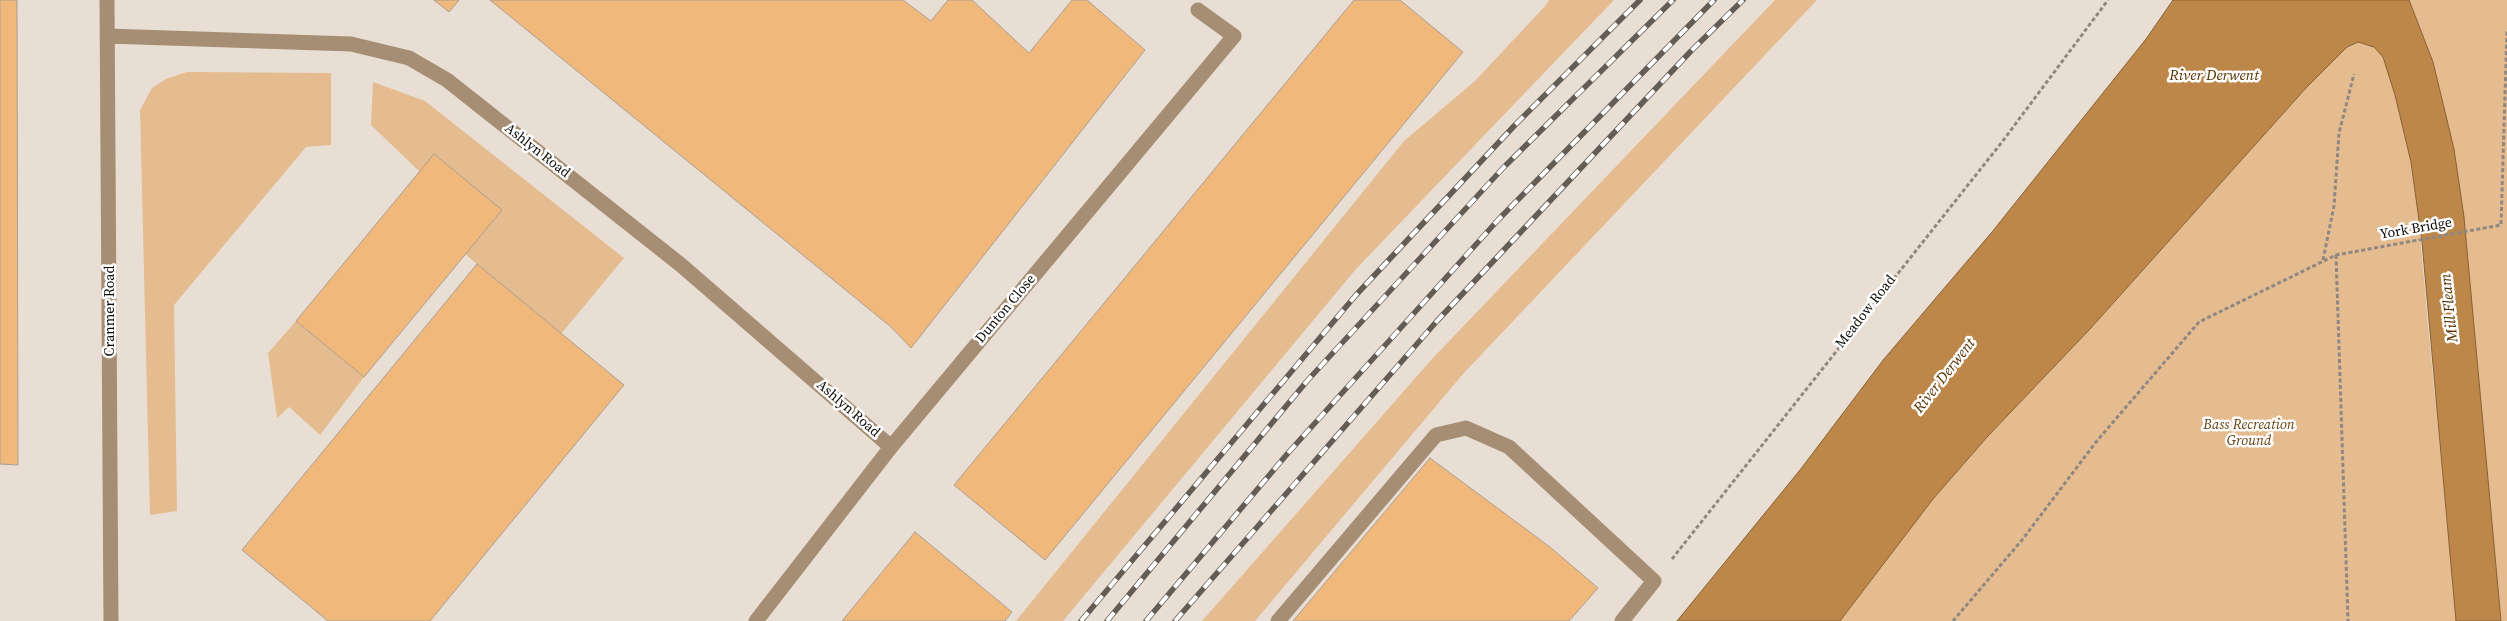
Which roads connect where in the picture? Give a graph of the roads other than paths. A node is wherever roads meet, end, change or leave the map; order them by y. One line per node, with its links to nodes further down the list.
1 (107, 0): 3 (street, Cranmer Road)
2 (1198, 10): 4 (street, Dunton Close)
3 (107, 36): 4 (street, Ashlyn Road); 5 (street, Cranmer Road)
4 (891, 447): 6 (street, Dunton Close)
5 (111, 621)
6 (756, 621)
7 (1278, 621): 8 (street)
8 (1622, 621)

